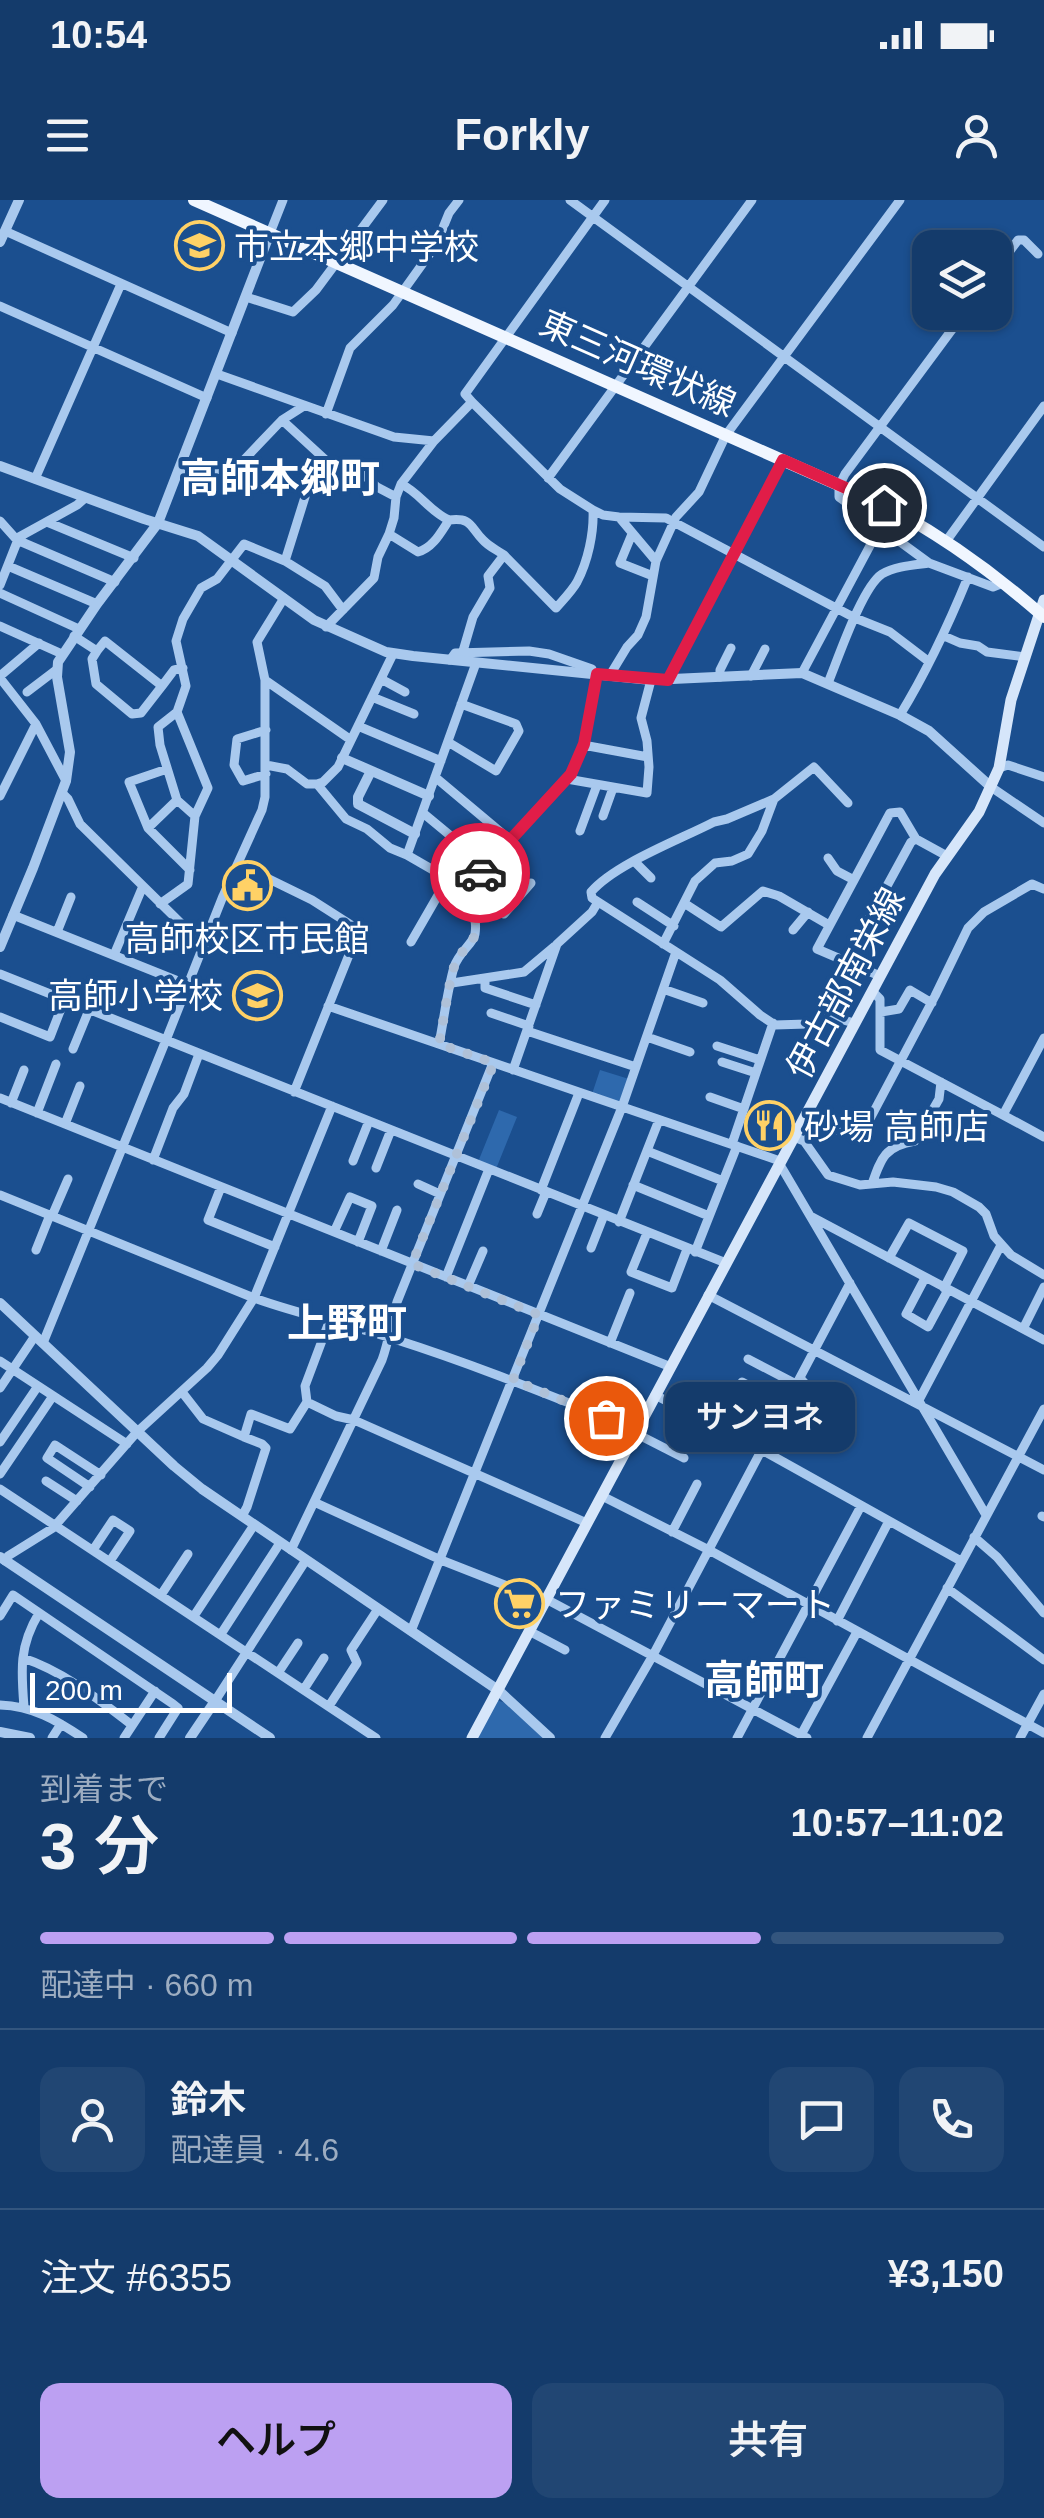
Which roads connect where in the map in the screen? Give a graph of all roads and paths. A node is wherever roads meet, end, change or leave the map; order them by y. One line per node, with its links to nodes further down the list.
1 (19, 200): 12 (street)
2 (194, 200): 11 (main road, 東三河環状線)
3 (283, 200): 11 (street)
4 (383, 200): 15 (street)
5 (459, 200): 18 (street)
6 (570, 200): 10 (street)
7 (605, 200): 10 (street)
8 (752, 200): 17 (street)
9 (900, 200): 25 (street)
10 (593, 216): 17 (street); 23 (street)
11 (270, 233): 15 (main road, 東三河環状線); 19 (street)
12 (2, 237): 16 (street)
13 (1012, 248): 14 (street)
14 (1038, 254)
15 (337, 262): 18 (main road, 東三河環状線); 19 (street)
16 (122, 284): 22 (street); 24 (street)
17 (689, 287): 25 (street); 27 (street)
18 (403, 292): 23 (main road, 東三河環状線); 32 (street)
19 (246, 297): 22 (street)
20 (0, 306): 24 (street)
21 (951, 330): 34 (street)
22 (232, 333): 26 (street)
23 (505, 338): 27 (main road, 東三河環状線); 29 (street)
24 (94, 348): 28 (street); 40 (street)
25 (785, 357): 34 (street); 35 (street)
26 (216, 374): 28 (street); 30 (street)
27 (616, 386): 35 (main road, 東三河環状線); 41 (street)
28 (207, 398): 39 (street)
29 (472, 402): 36 (street); 41 (street)
30 (304, 406): 32 (street); 33 (street)
31 (1044, 406): 47 (street)
32 (326, 414): 36 (street)
33 (282, 420): 39 (street); 45 (street)
34 (880, 428): 43 (street); 47 (street)
35 (726, 435): 37 (main road, 東三河環状線); 54 (street)
36 (434, 441): 42 (street)
37 (783, 460): 43 (main road, 東三河環状線); 63 (street)
38 (0, 467): 40 (street)
39 (178, 472): 53 (street)
40 (35, 478): 46 (street)
41 (548, 478): 48 (street)
42 (401, 484): 45 (street); 50 (street)
43 (840, 486): 55 (street); 60 (main road, 東三河環状線)
44 (305, 497): 67 (street)
45 (396, 497): 56 (street)
46 (85, 498): 52 (street); 53 (street)
47 (976, 498): 60 (street); 62 (street)
48 (593, 510): 49 (street); 64 (street)
49 (619, 518): 54 (street); 57 (street)
50 (448, 520): 56 (street); 64 (street)
51 (0, 521): 59 (street)
52 (47, 522): 59 (street); 65 (street)
53 (158, 523): 65 (street); 66 (street)
54 (674, 523): 63 (street); 68 (street)
55 (880, 526): 69 (street); 79 (street)
56 (389, 534): 80 (street)
57 (632, 534): 68 (street); 71 (street)
58 (235, 535): 61 (street)
59 (17, 540): 70 (street); 73 (street)
60 (946, 540): 74 (main road, 東三河環状線)
61 (244, 544): 66 (street); 67 (street)
62 (1044, 548)
63 (734, 554): 79 (street); 108 (street)
64 (504, 555): 90 (street)
65 (134, 558): 73 (street)
66 (232, 560): 77 (street); 98 (street)
67 (285, 560): 80 (street)
68 (656, 562): 71 (street)
69 (929, 562): 72 (street); 82 (street)
70 (8, 566): 75 (street); 78 (street)
71 (653, 576): 102 (street)
72 (968, 578): 74 (street); 86 (street)
73 (116, 582): 78 (street)
74 (1003, 583): 81 (main road, 東三河環状線)
75 (0, 584)
76 (0, 593): 85 (street)
77 (284, 598): 84 (street); 106 (street)
78 (97, 604): 85 (street)
79 (836, 608): 82 (street); 100 (street)
80 (342, 610): 84 (street)
81 (1042, 610): 94 (main road, 東三河環状線)
82 (855, 618): 96 (street); 110 (street)
83 (0, 626): 87 (street)
84 (326, 627): 93 (street)
85 (77, 632): 91 (street); 92 (street)
86 (944, 636): 94 (street); 96 (street)
87 (39, 643): 92 (street); 109 (street)
88 (731, 648): 104 (street)
89 (765, 649): 103 (street)
90 (463, 651): 95 (street); 101 (street)
91 (96, 652): 111 (street); 111 (street)
92 (62, 654): 99 (street)
93 (393, 654): 95 (street); 105 (street)
94 (1025, 657): 128 (main road, 東三河環状線)
95 (450, 660): 97 (street)
96 (928, 661): 118 (street)
97 (476, 662): 101 (street); 115 (street)
98 (183, 668): 111 (street); 116 (street)
99 (56, 670): 112 (street); 135 (street)
100 (802, 672): 103 (street); 110 (street)
101 (595, 674): 102 (street); 124 (street)
102 (610, 675): 107 (street)
103 (752, 676): 104 (street)
104 (720, 677): 108 (street)
105 (381, 679): 113 (street); 114 (street)
106 (266, 680): 121 (street); 122 (street)
107 (651, 680): 108 (street); 125 (street)
108 (668, 680)
109 (1, 681): 119 (street)
110 (828, 683): 118 (street)
111 (162, 686)
112 (27, 692)
113 (405, 692)
114 (372, 697): 117 (street); 120 (street)
115 (461, 704): 123 (street); 123 (street)
116 (177, 712): 129 (street); 147 (street)
117 (414, 714)
118 (900, 715): 138 (street)
119 (36, 724): 135 (street); 141 (street)
120 (358, 726): 122 (street); 127 (street)
121 (266, 730): 130 (street); 130 (street)
122 (352, 740): 126 (street)
123 (448, 742): 127 (street)
124 (584, 744): 125 (street); 134 (street)
125 (648, 756): 139 (street)
126 (342, 758): 131 (street); 136 (street)
127 (441, 762): 133 (street)
128 (999, 768): 132 (street); 138 (main road, 東三河環状線)
129 (167, 769): 143 (street); 150 (street)
130 (266, 770): 136 (street); 162 (street)
131 (371, 771): 142 (street); 152 (street)
132 (1044, 777)
133 (435, 778): 142 (street); 154 (street)
134 (566, 779): 137 (street); 154 (street)
135 (66, 780): 140 (street)
136 (317, 784): 156 (street)
137 (596, 785): 139 (street); 151 (street)
138 (991, 787): 149 (street); 157 (main road, 伊古部南栄線)
139 (613, 788): 148 (street)
140 (62, 794): 168 (street); 178 (street)
141 (0, 796)
142 (429, 796): 146 (street)
143 (177, 800): 147 (street); 150 (street)
144 (774, 800): 145 (street); 159 (street); 176 (street)
145 (848, 802)
146 (423, 813): 152 (street); 160 (street)
147 (196, 816): 161 (street)
148 (603, 816)
149 (1044, 823)
150 (148, 828): 161 (street)
151 (580, 831)
152 (415, 834): 156 (street)
153 (916, 838): 157 (street); 166 (street); 190 (street)
154 (510, 840): 155 (street)
155 (499, 853): 160 (street); 163 (street)
156 (407, 854): 164 (street)
157 (947, 856): 192 (main road, 伊古部南栄線)
158 (828, 858): 166 (street)
159 (635, 862): 165 (street); 173 (street)
160 (487, 866): 163 (street)
161 (190, 870): 175 (street)
162 (236, 871): 187 (street); 202 (street)
163 (478, 876): 169 (street)
164 (448, 878): 169 (street); 183 (street)
165 (650, 878)
166 (854, 880): 179 (street)
167 (531, 883): 172 (street)
168 (143, 886): 175 (street); 189 (street)
169 (466, 889): 172 (street)
170 (1044, 889): 200 (street)
171 (72, 897): 182 (street)
172 (472, 901): 194 (street)
173 (598, 902): 184 (street); 185 (street)
174 (637, 902): 180 (street)
175 (160, 904): 187 (street)
176 (684, 904): 177 (street); 180 (street)
177 (808, 912): 179 (street); 181 (street)
178 (13, 915): 182 (street); 186 (street)
179 (829, 925): 190 (street)
180 (674, 926): 185 (street)
181 (793, 930)
182 (56, 932): 189 (street)
183 (411, 942)
184 (557, 944): 193 (street); 201 (street)
185 (663, 944): 188 (street)
186 (0, 946)
187 (204, 946): 195 (street)
188 (676, 952): 196 (street); 207 (street)
189 (114, 955): 195 (street)
190 (846, 961): 192 (street)
191 (0, 974): 198 (street)
192 (880, 976): 197 (main road, 伊古部南栄線)
193 (485, 978): 194 (street); 201 (street)
194 (452, 983): 213 (street)
195 (188, 985): 212 (street)
196 (663, 989): 199 (street); 210 (street)
197 (872, 991): 204 (street); 208 (main road, 伊古部南栄線)
198 (64, 1000): 203 (street); 206 (street)
199 (704, 1003)
200 (932, 1003): 204 (street); 219 (street)
201 (536, 1005): 209 (street)
202 (328, 1006): 213 (street); 229 (street)
203 (89, 1010): 212 (street); 215 (street)
204 (881, 1012): 219 (street)
205 (491, 1014): 209 (street)
206 (0, 1017)
207 (772, 1023): 208 (street); 218 (street)
208 (854, 1023): 244 (main road, 伊古部南栄線)
209 (528, 1028): 223 (street); 225 (street)
210 (646, 1037): 216 (street); 223 (street)
211 (1044, 1038): 238 (street)
212 (166, 1040): 217 (street); 246 (street)
213 (439, 1044): 221 (street)
214 (717, 1046): 218 (street)
215 (73, 1049)
216 (690, 1052)
217 (199, 1054): 229 (street); 249 (street)
218 (760, 1060): 226 (street)
219 (901, 1061): 227 (street); 244 (street)
220 (722, 1062): 226 (street)
221 (494, 1063): 225 (street); 248 (street)
222 (56, 1064): 237 (street)
223 (636, 1067): 235 (street)
224 (24, 1070): 233 (street)
225 (513, 1070): 230 (street)
226 (756, 1073): 236 (street)
227 (941, 1082): 238 (street); 257 (street)
228 (80, 1086): 241 (street)
229 (294, 1092): 234 (street)
230 (579, 1093): 235 (street); 260 (street)
231 (710, 1097): 236 (street)
232 (0, 1098): 233 (street)
233 (11, 1103): 237 (street)
234 (332, 1106): 240 (street); 266 (street)
235 (622, 1107): 239 (street); 263 (street)
236 (744, 1109): 245 (street)
237 (37, 1113): 241 (street)
238 (1003, 1115): 243 (street)
239 (659, 1120): 245 (street); 247 (street)
240 (369, 1121): 242 (street); 250 (street)
241 (65, 1124): 246 (street)
242 (391, 1130): 248 (street); 252 (street)
243 (1044, 1137)
244 (799, 1139): 251 (main road, 伊古部南栄線); 257 (street)
245 (734, 1145): 251 (street); 255 (street)
246 (122, 1148): 249 (street); 273 (street)
247 (647, 1150): 255 (street); 258 (street)
248 (456, 1156): 253 (street); 261 (street)
249 (153, 1160): 259 (street)
250 (353, 1161)
251 (780, 1162): 271 (street); 285 (main road, 伊古部南栄線)
252 (376, 1168)
253 (489, 1169): 260 (street); 288 (street)
254 (68, 1179): 268 (street)
255 (723, 1181): 270 (street)
256 (418, 1184): 261 (street)
257 (872, 1184): 277 (street)
258 (634, 1186): 270 (street); 272 (street)
259 (221, 1187): 266 (street); 278 (street)
260 (543, 1191): 263 (street); 267 (street)
261 (440, 1194): 286 (street)
262 (3, 1196): 264 (street); 268 (street)
263 (582, 1207): 269 (street); 299 (street)
264 (0, 1209)
265 (398, 1210): 283 (street)
266 (288, 1214): 274 (street); 278 (street)
267 (537, 1214)
268 (51, 1215): 273 (street); 280 (street)
269 (604, 1215): 272 (street); 279 (street)
270 (709, 1216): 282 (street)
271 (812, 1217): 284 (street); 290 (street)
272 (619, 1222): 275 (street)
273 (90, 1231): 296 (street); 303 (street)
274 (334, 1232): 276 (street); 276 (street)
275 (647, 1233): 282 (street); 282 (street)
276 (358, 1242): 283 (street)
277 (1001, 1245): 287 (street); 297 (street)
278 (275, 1247): 296 (street)
279 (591, 1248)
280 (36, 1250)
281 (483, 1250): 291 (street)
282 (691, 1250): 285 (street)
283 (380, 1251): 286 (street)
284 (889, 1258): 289 (street); 293 (street)
285 (726, 1263): 295 (main road, 伊古部南栄線)
286 (412, 1264): 288 (street); 302 (street)
287 (1044, 1276)
288 (446, 1277): 291 (street)
289 (925, 1278): 293 (street); 293 (street)
290 (850, 1283): 306 (street); 320 (street)
291 (468, 1286): 299 (street)
292 (1044, 1287): 301 (street)
293 (946, 1289): 297 (street)
294 (630, 1293): 305 (street)
295 (708, 1295): 306 (street); 309 (main road, 伊古部南栄線)
296 (254, 1298): 300 (street); 316 (street)
297 (970, 1302): 301 (street); 320 (street)
298 (0, 1303): 303 (street)
299 (539, 1315): 305 (street); 311 (street)
300 (329, 1322): 302 (street); 319 (street)
301 (1022, 1329): 304 (street)
302 (390, 1338): 311 (street); 325 (street)
303 (39, 1339): 310 (street); 326 (street)
304 (1044, 1340)
305 (610, 1343): 309 (street)
306 (815, 1350): 312 (street); 320 (street)
307 (748, 1359): 312 (street)
308 (0, 1361): 310 (street)
309 (670, 1367): 317 (main road, 伊古部南栄線)
310 (12, 1369): 314 (street); 315 (street)
311 (513, 1380): 327 (street); 337 (street)
312 (798, 1381): 321 (street); 323 (street)
313 (742, 1382): 321 (street)
314 (38, 1386): 318 (street); 329 (street)
315 (0, 1388)
316 (182, 1392): 326 (street); 328 (street)
317 (655, 1395): 324 (street); 327 (main road, 伊古部南栄線)
318 (53, 1396): 330 (street); 336 (street)
319 (307, 1402): 325 (street); 328 (street)
320 (919, 1404): 333 (street); 347 (street)
321 (786, 1405): 331 (street)
322 (1044, 1409): 333 (street)
323 (831, 1412)
324 (692, 1414): 331 (street); 332 (street)
325 (354, 1420): 337 (street); 345 (street)
326 (138, 1432): 330 (street); 348 (street)
327 (636, 1432): 332 (street); 343 (main road, 伊古部南栄線)
328 (244, 1436): 348 (street)
329 (0, 1442)
330 (127, 1444): 338 (street)
331 (762, 1450): 346 (street); 357 (street)
332 (671, 1451): 334 (street)
333 (1019, 1457): 335 (street); 347 (street)
334 (684, 1458)
335 (1044, 1470)
336 (0, 1474)
337 (475, 1474): 350 (street); 360 (street)
338 (101, 1475): 341 (street); 341 (street)
339 (46, 1481): 344 (street)
340 (697, 1484): 353 (street)
341 (90, 1487): 344 (street)
342 (0, 1488): 352 (street)
343 (602, 1496): 350 (main road, 伊古部南栄線); 353 (street)
344 (77, 1502): 352 (street)
345 (314, 1502): 355 (street); 360 (street)
346 (861, 1506): 349 (street); 367 (street)
347 (986, 1515): 354 (street)
348 (242, 1516): 351 (street)
349 (888, 1522): 362 (street); 373 (street)
350 (587, 1523): 366 (main road, 伊古部南栄線)
351 (254, 1524): 355 (street); 372 (street)
352 (56, 1526): 356 (street); 363 (street)
353 (672, 1532): 357 (street)
354 (974, 1537): 362 (street); 370 (street)
355 (286, 1546): 359 (street); 377 (street)
356 (93, 1550): 361 (street); 361 (street)
357 (708, 1550): 367 (street); 381 (street)
358 (188, 1554): 365 (street)
359 (306, 1560): 368 (street); 380 (street)
360 (440, 1560): 366 (street); 374 (street)
361 (110, 1561): 365 (street)
362 (961, 1561): 364 (street)
363 (2, 1562): 391 (street)
364 (948, 1588): 384 (street); 385 (street)
365 (161, 1595): 372 (street)
366 (545, 1600): 375 (main road, 伊古部南栄線); 381 (street)
367 (808, 1606): 373 (street); 395 (street)
368 (378, 1609): 374 (street); 393 (street)
369 (39, 1613): 371 (street); 382 (street); 389 (street)
370 (1044, 1613)
371 (0, 1616)
372 (194, 1616): 377 (street)
373 (837, 1621): 376 (street)
374 (412, 1631): 388 (street)
375 (529, 1631): 379 (street); 388 (main road, 伊古部南栄線)
376 (857, 1632): 384 (street); 401 (street)
377 (220, 1634): 380 (street)
378 (298, 1643): 386 (street)
379 (564, 1650)
380 (246, 1652): 386 (street); 391 (street)
381 (652, 1657): 395 (street); 412 (street)
382 (22, 1658): 394 (street); 398 (street)
383 (324, 1658): 387 (street)
384 (910, 1660): 397 (street); 414 (street)
385 (1044, 1660)
386 (278, 1672): 387 (street)
387 (304, 1690): 393 (street)
388 (498, 1690): 410 (main road, 伊古部南栄線); 411 (street)
389 (155, 1691): 398 (street); 406 (street)
390 (1044, 1694): 397 (street)
391 (215, 1700): 407 (street); 408 (street)
392 (0, 1705): 394 (street)
393 (329, 1706): 409 (street)
394 (24, 1707): 396 (street)
395 (752, 1708): 401 (street); 413 (street)
396 (61, 1724): 403 (street); 404 (street)
397 (1028, 1724): 400 (street); 415 (street)
398 (132, 1725): 405 (street)
399 (0, 1732): 402 (street)
400 (1044, 1733)
401 (804, 1736)
402 (30, 1738)
403 (52, 1738)
404 (83, 1738)
405 (124, 1738)
406 (159, 1738)
407 (190, 1738)
408 (270, 1738)
409 (376, 1738)
410 (472, 1738)
411 (550, 1738)
412 (605, 1738)
413 (736, 1738)
414 (867, 1738)
415 (1020, 1738)

